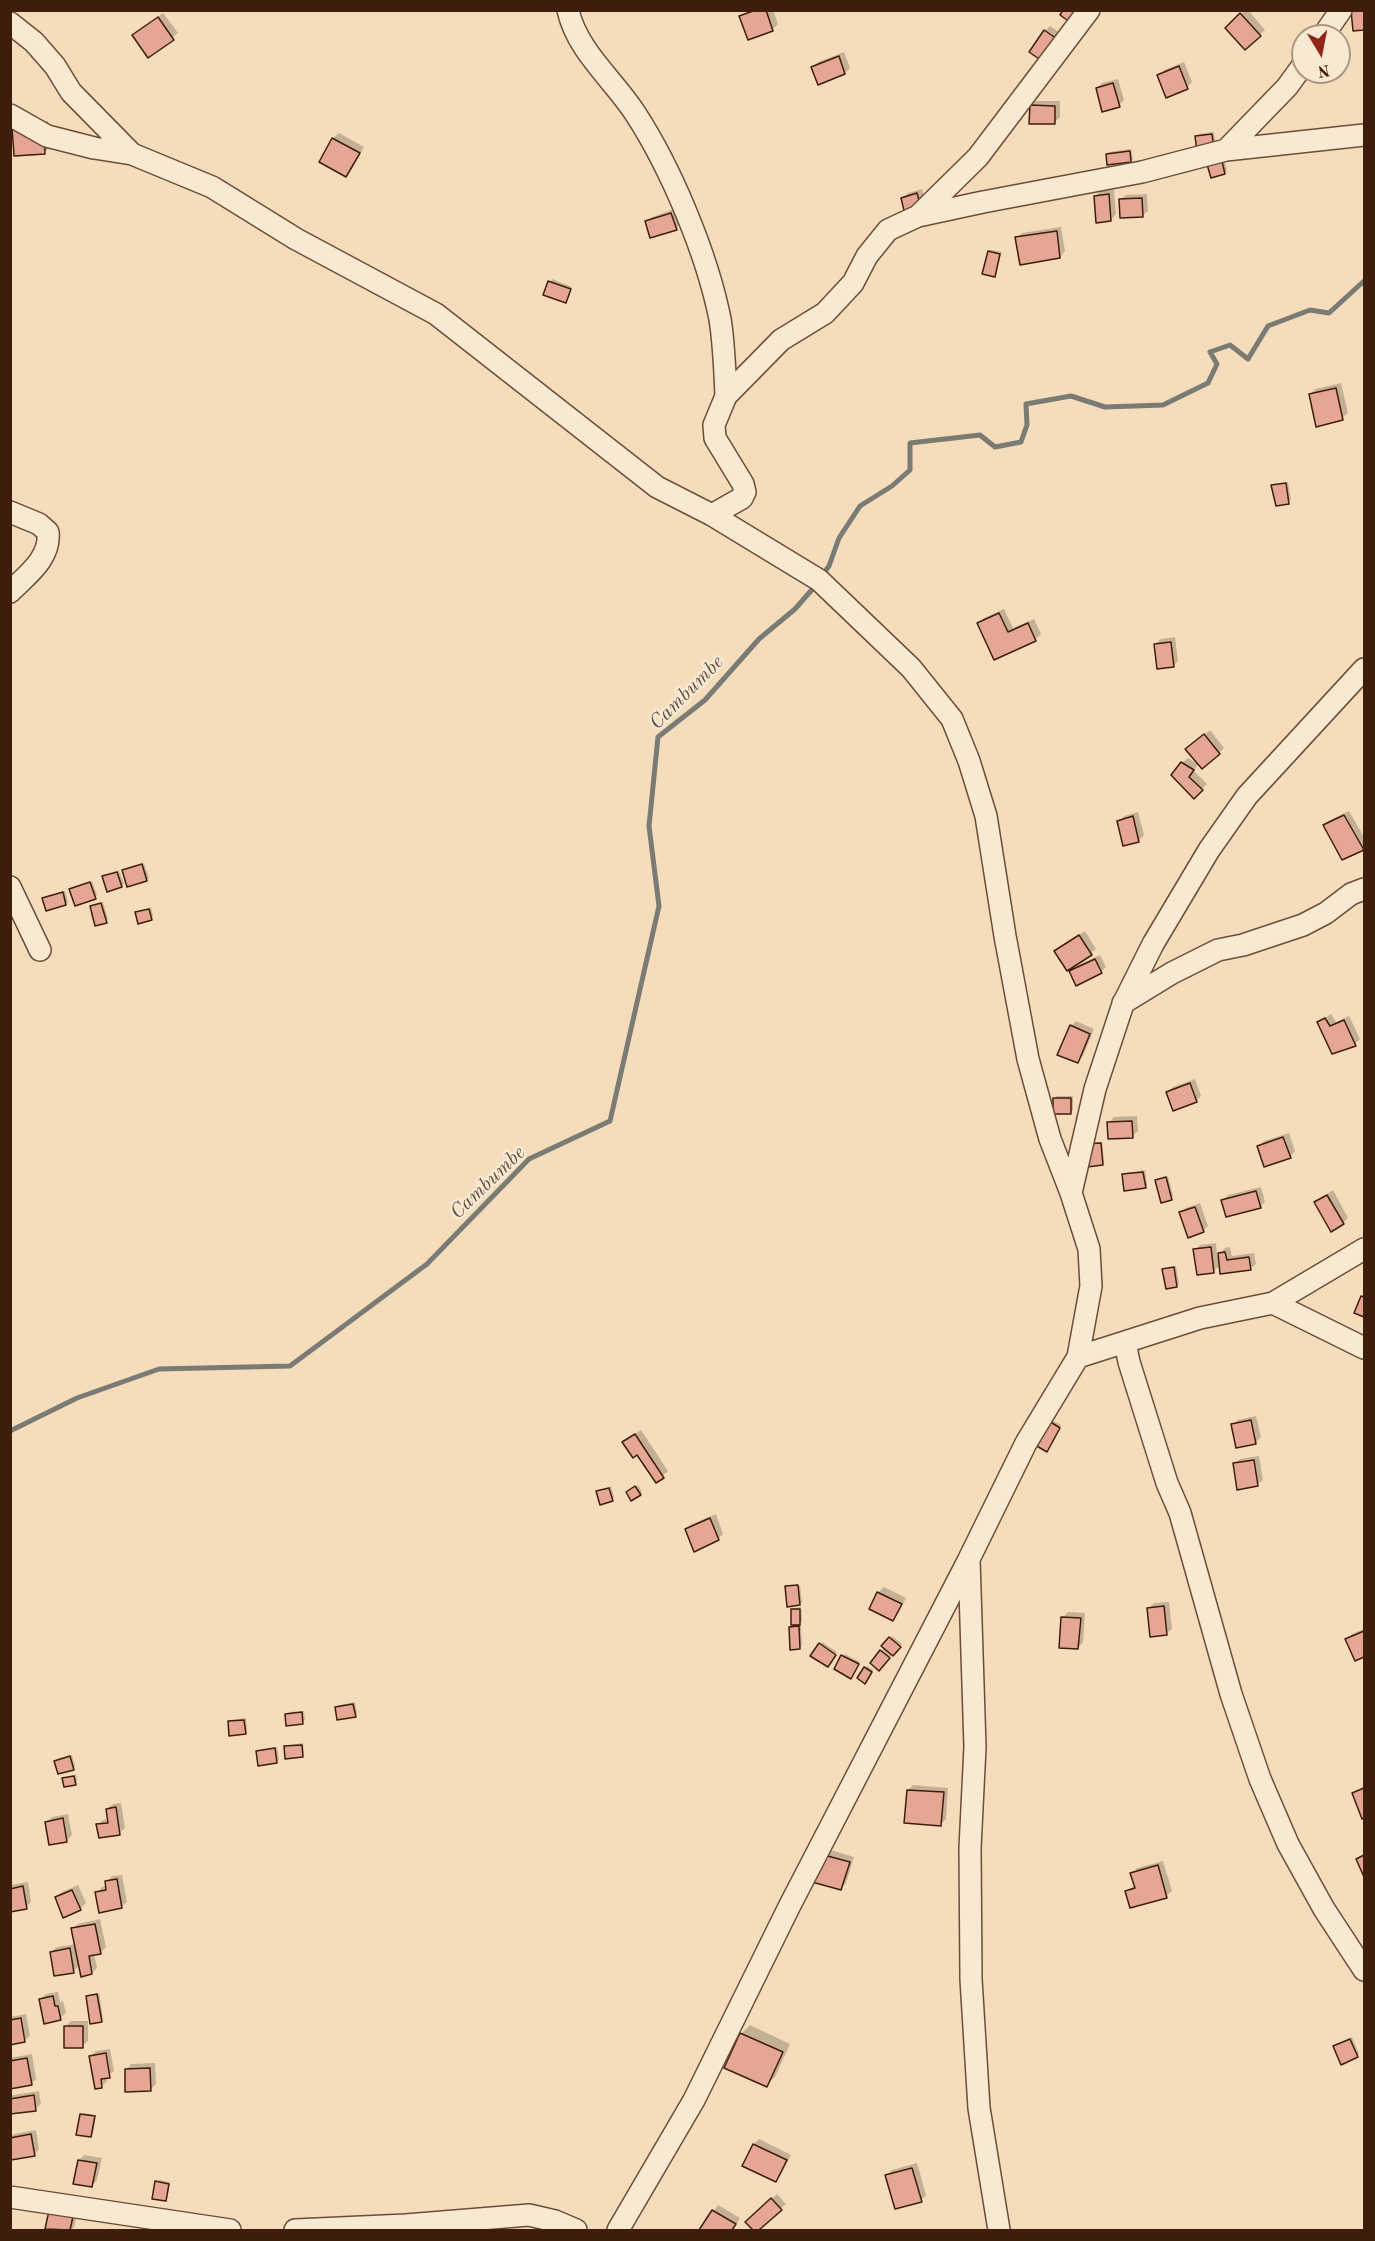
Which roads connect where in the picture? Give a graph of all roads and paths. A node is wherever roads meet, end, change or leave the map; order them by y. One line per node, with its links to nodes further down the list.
1 (568, 10): 12 (street)
2 (1089, 10): 11 (street)
3 (1341, 10): 5 (street)
4 (10, 23): 10 (street)
5 (1331, 24)
6 (1291, 82): 9 (street)
7 (10, 115): 10 (street)
8 (1365, 135): 9 (street)
9 (1226, 150): 11 (street)
10 (132, 154): 14 (street)
11 (918, 216): 12 (street)
12 (726, 396): 14 (street)
13 (10, 512): 15 (street)
14 (712, 515): 21 (street)
15 (10, 592)
16 (1365, 669): 20 (street)
17 (10, 887): 19 (street)
18 (1365, 889): 20 (street)
19 (40, 950)
20 (1123, 1004): 21 (street)
21 (1071, 1194): 26 (street)
22 (1365, 1249): 23 (street)
23 (1273, 1302): 24 (street); 25 (street)
24 (1125, 1342): 26 (street); 28 (street)
25 (1365, 1348)
26 (1078, 1356): 27 (street)
27 (969, 1559): 33 (street); 34 (street)
28 (1365, 1970)
29 (10, 2197): 30 (street)
30 (230, 2230)
31 (296, 2230): 32 (street)
32 (576, 2230)
33 (618, 2230)
34 (999, 2230)

